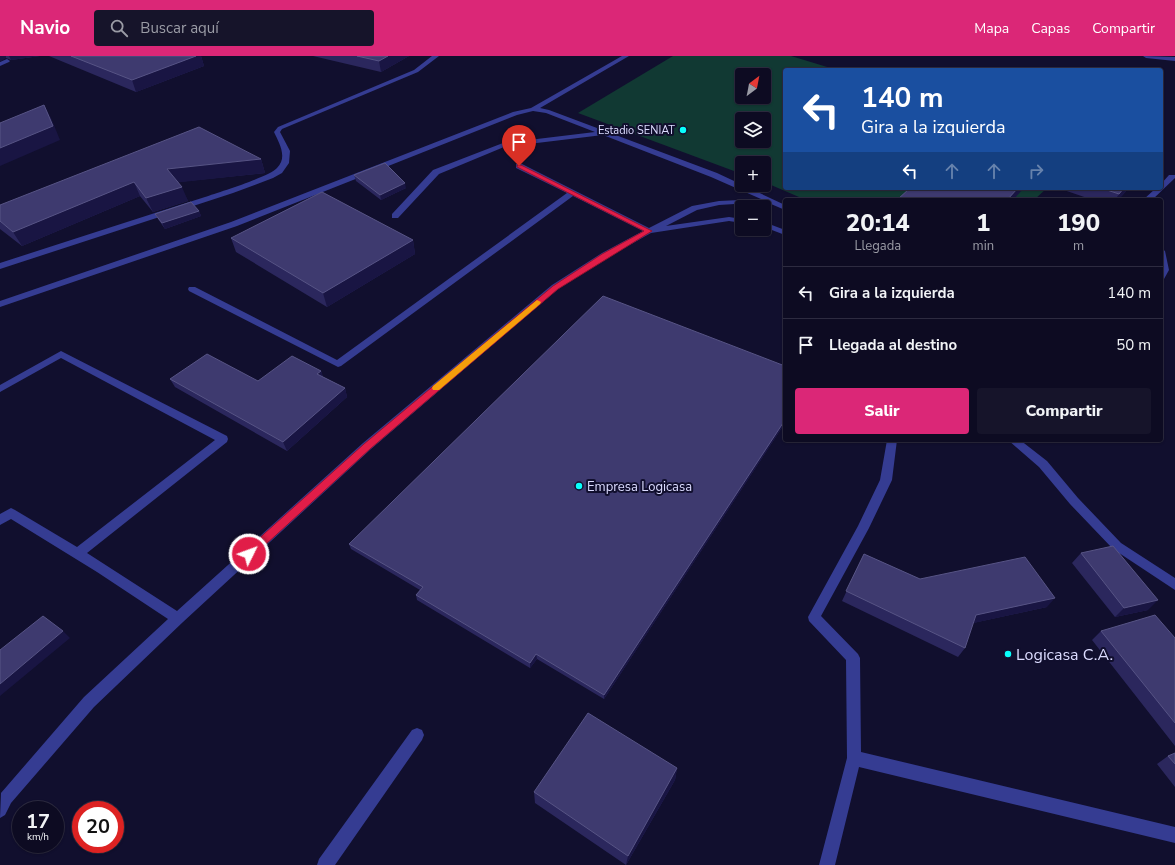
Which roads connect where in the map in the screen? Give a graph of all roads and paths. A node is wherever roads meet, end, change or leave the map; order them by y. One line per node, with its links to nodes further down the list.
1 (436, 56): 23 (lane)
2 (626, 56): 7 (lane)
3 (1146, 56): 4 (lane)
4 (1175, 59)
5 (6, 62): 6 (lane)
6 (0, 64)
7 (533, 109): 8 (lane); 26 (lane)
8 (606, 133): 15 (lane); 17 (lane)
9 (519, 166): 13 (lane)
10 (1172, 177): 11 (lane)
11 (1163, 186)
12 (1159, 190): 14 (lane)
13 (572, 193): 20 (lane); 25 (lane)
14 (1149, 198)
15 (772, 202): 16 (lane); 20 (lane)
16 (783, 207)
17 (395, 216)
18 (735, 220): 20 (lane)
19 (771, 227): 21 (lane)
20 (649, 231): 33 (lane)
21 (783, 232)
22 (1163, 260): 24 (lane)
23 (0, 266)
24 (1163, 274)
25 (192, 289)
26 (0, 304)
27 (0, 389): 31 (lane)
28 (892, 442): 35 (lane)
29 (1015, 442): 32 (lane)
30 (0, 520): 31 (lane)
31 (78, 554): 33 (lane)
32 (1175, 585)
33 (178, 618): 36 (lane)
34 (417, 735): 38 (lane)
35 (854, 758): 37 (lane); 39 (lane)
36 (0, 810)
37 (1175, 835)
38 (325, 865)
39 (827, 865)

